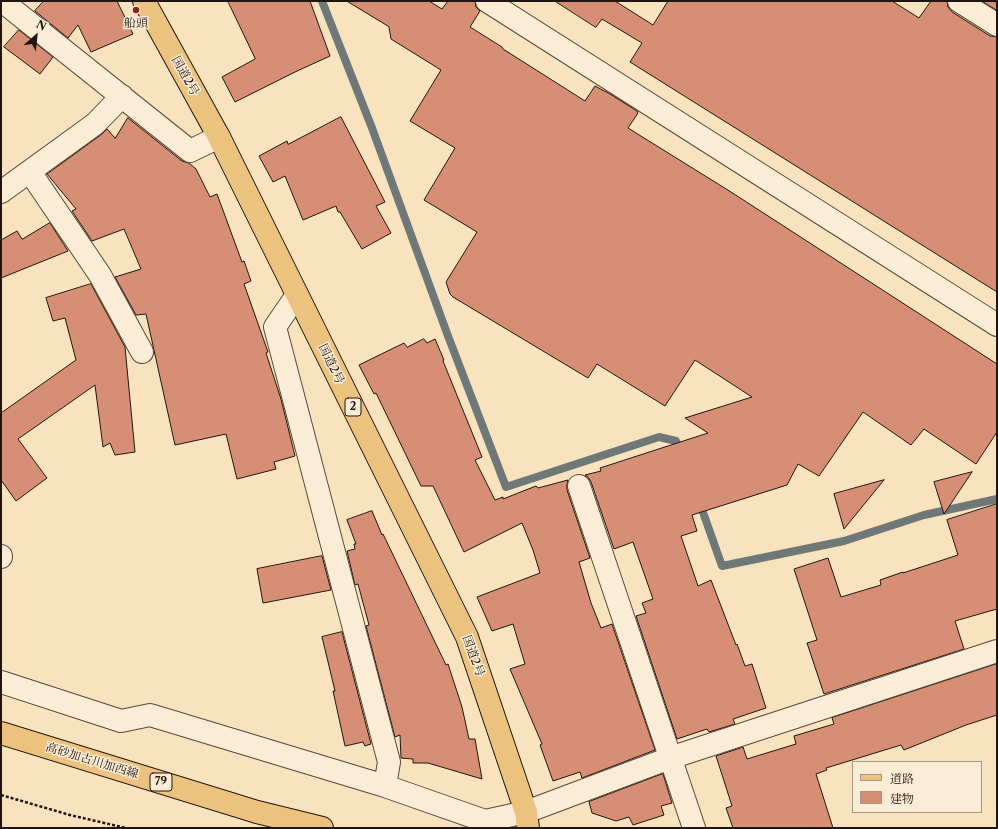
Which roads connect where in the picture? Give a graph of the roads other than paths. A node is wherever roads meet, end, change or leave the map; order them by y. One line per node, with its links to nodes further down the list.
1 (2, 1): 6 (street)
2 (144, 1): 7 (main road, 国道2号 / 2)
3 (487, 1): 11 (street)
4 (959, 1): 5 (street)
5 (997, 25)
6 (122, 96): 7 (street); 8 (street)
7 (218, 137): 10 (main road, 国道2号 / 2)
8 (30, 172): 9 (street); 12 (street)
9 (1, 192)
10 (297, 295): 18 (street); 19 (main road, 国道2号 / 2)
11 (997, 325)
12 (142, 352)
13 (578, 486): 17 (street)
14 (997, 651): 17 (street)
15 (1, 682): 18 (street)
16 (1, 733): 20 (main road, 高砂加古川加西線 / 79)
17 (670, 758): 19 (street); 21 (street)
18 (385, 786): 19 (street)
19 (527, 820)
20 (322, 828)
21 (694, 828)

